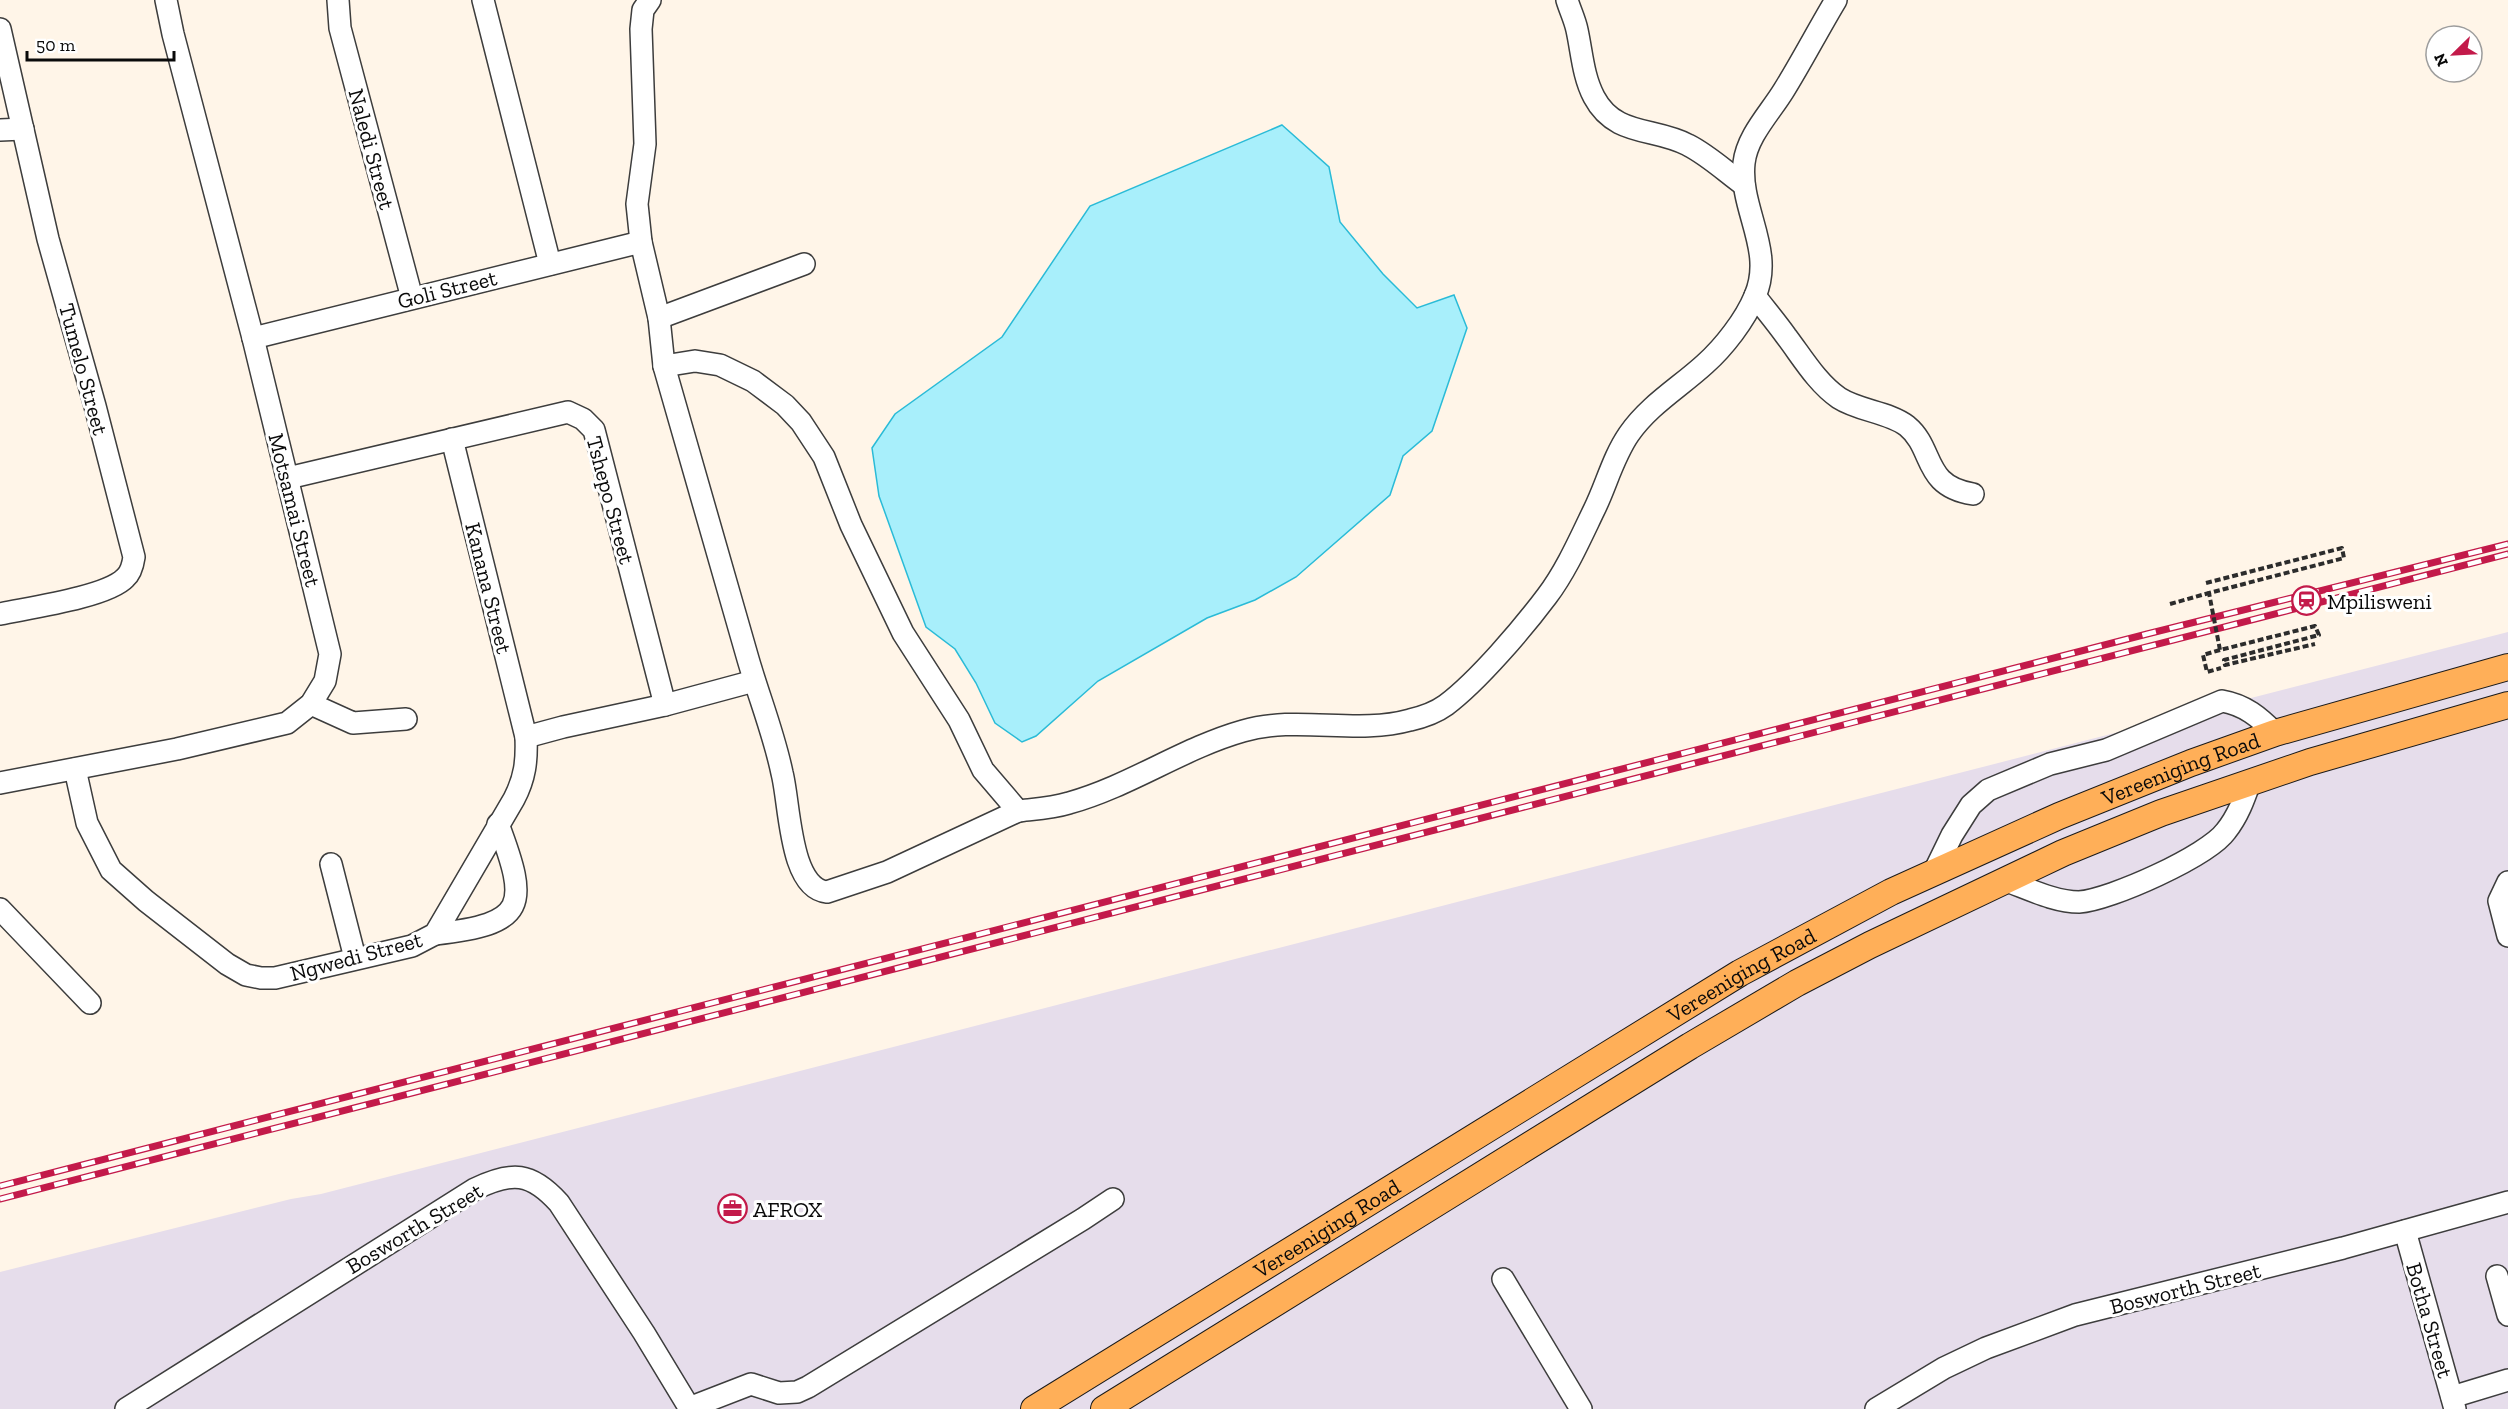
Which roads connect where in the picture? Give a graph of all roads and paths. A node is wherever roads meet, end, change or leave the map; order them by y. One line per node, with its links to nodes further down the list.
1 (166, 0): 17 (street, Motsamai Street)
2 (338, 0): 15 (street, Naledi Street)
3 (483, 0): 12 (street)
4 (650, 0): 11 (street)
5 (1567, 0): 10 (street)
6 (1836, 0): 10 (street)
7 (0, 29): 8 (street, Tumelo Street)
8 (22, 129): 9 (street); 25 (street, Tumelo Street)
9 (0, 130)
10 (1744, 185): 14 (street)
11 (641, 242): 12 (street, Goli Street); 16 (street)
12 (550, 264): 15 (street, Goli Street)
13 (804, 264): 16 (street)
14 (1755, 296): 21 (street); 40 (street)
15 (412, 298): 17 (street, Goli Street)
16 (659, 318): 18 (street)
17 (253, 338): 20 (street, Motsamai Street)
18 (664, 366): 30 (street); 40 (street)
19 (452, 439): 20 (street, Tshepo Street); 32 (street, Tshepo Street); 36 (street, Kanana Street)
20 (288, 478): 31 (street, Motsamai Street)
21 (1973, 495)
22 (2206, 583): 23 (path, bridge)
23 (2209, 593): 24 (path); 27 (path, bridge)
24 (2170, 604)
25 (0, 614)
26 (2315, 644): 27 (path, bridge)
27 (2220, 650): 28 (path)
28 (2221, 668)
29 (2508, 668): 35 (main road, Vereeniging Road)
30 (754, 681): 32 (street); 40 (street)
31 (311, 704): 34 (street); 37 (street, Motsamai Street)
32 (665, 705): 36 (street)
33 (2508, 705): 38 (main road, Vereeniging Road)
34 (406, 719)
35 (2275, 733): 43 (main road, Vereeniging Road); 43 (street)
36 (526, 737): 41 (street, Ngwedi Street)
37 (75, 769): 39 (street, Motsamai Street); 49 (street, Ngwedi Street)
38 (2250, 782): 44 (main road, Vereeniging Road); 44 (street)
39 (0, 783)
40 (1018, 811)
41 (498, 824): 47 (street, Ngwedi Street); 47 (street)
42 (331, 864): 49 (street)
43 (1934, 872): 61 (main road, Vereeniging Road)
44 (2004, 880): 62 (main road, Vereeniging Road)
45 (2508, 882): 48 (street)
46 (0, 909): 50 (street)
47 (435, 934): 49 (street, Ngwedi Street)
48 (2508, 936)
49 (355, 958)
50 (90, 1003)
51 (1113, 1198): 59 (street)
52 (2508, 1202): 53 (street, Bosworth Street)
53 (2405, 1231): 58 (street, Botha Street); 64 (street, Bosworth Street)
54 (2498, 1276): 56 (street)
55 (1503, 1280): 63 (street)
56 (2508, 1315)
57 (2508, 1380): 58 (street)
58 (2454, 1403)
59 (689, 1408): 60 (street, Bosworth Street)
60 (126, 1409)
61 (1034, 1409)
62 (1104, 1409)
63 (1581, 1409)
64 (1876, 1409)

